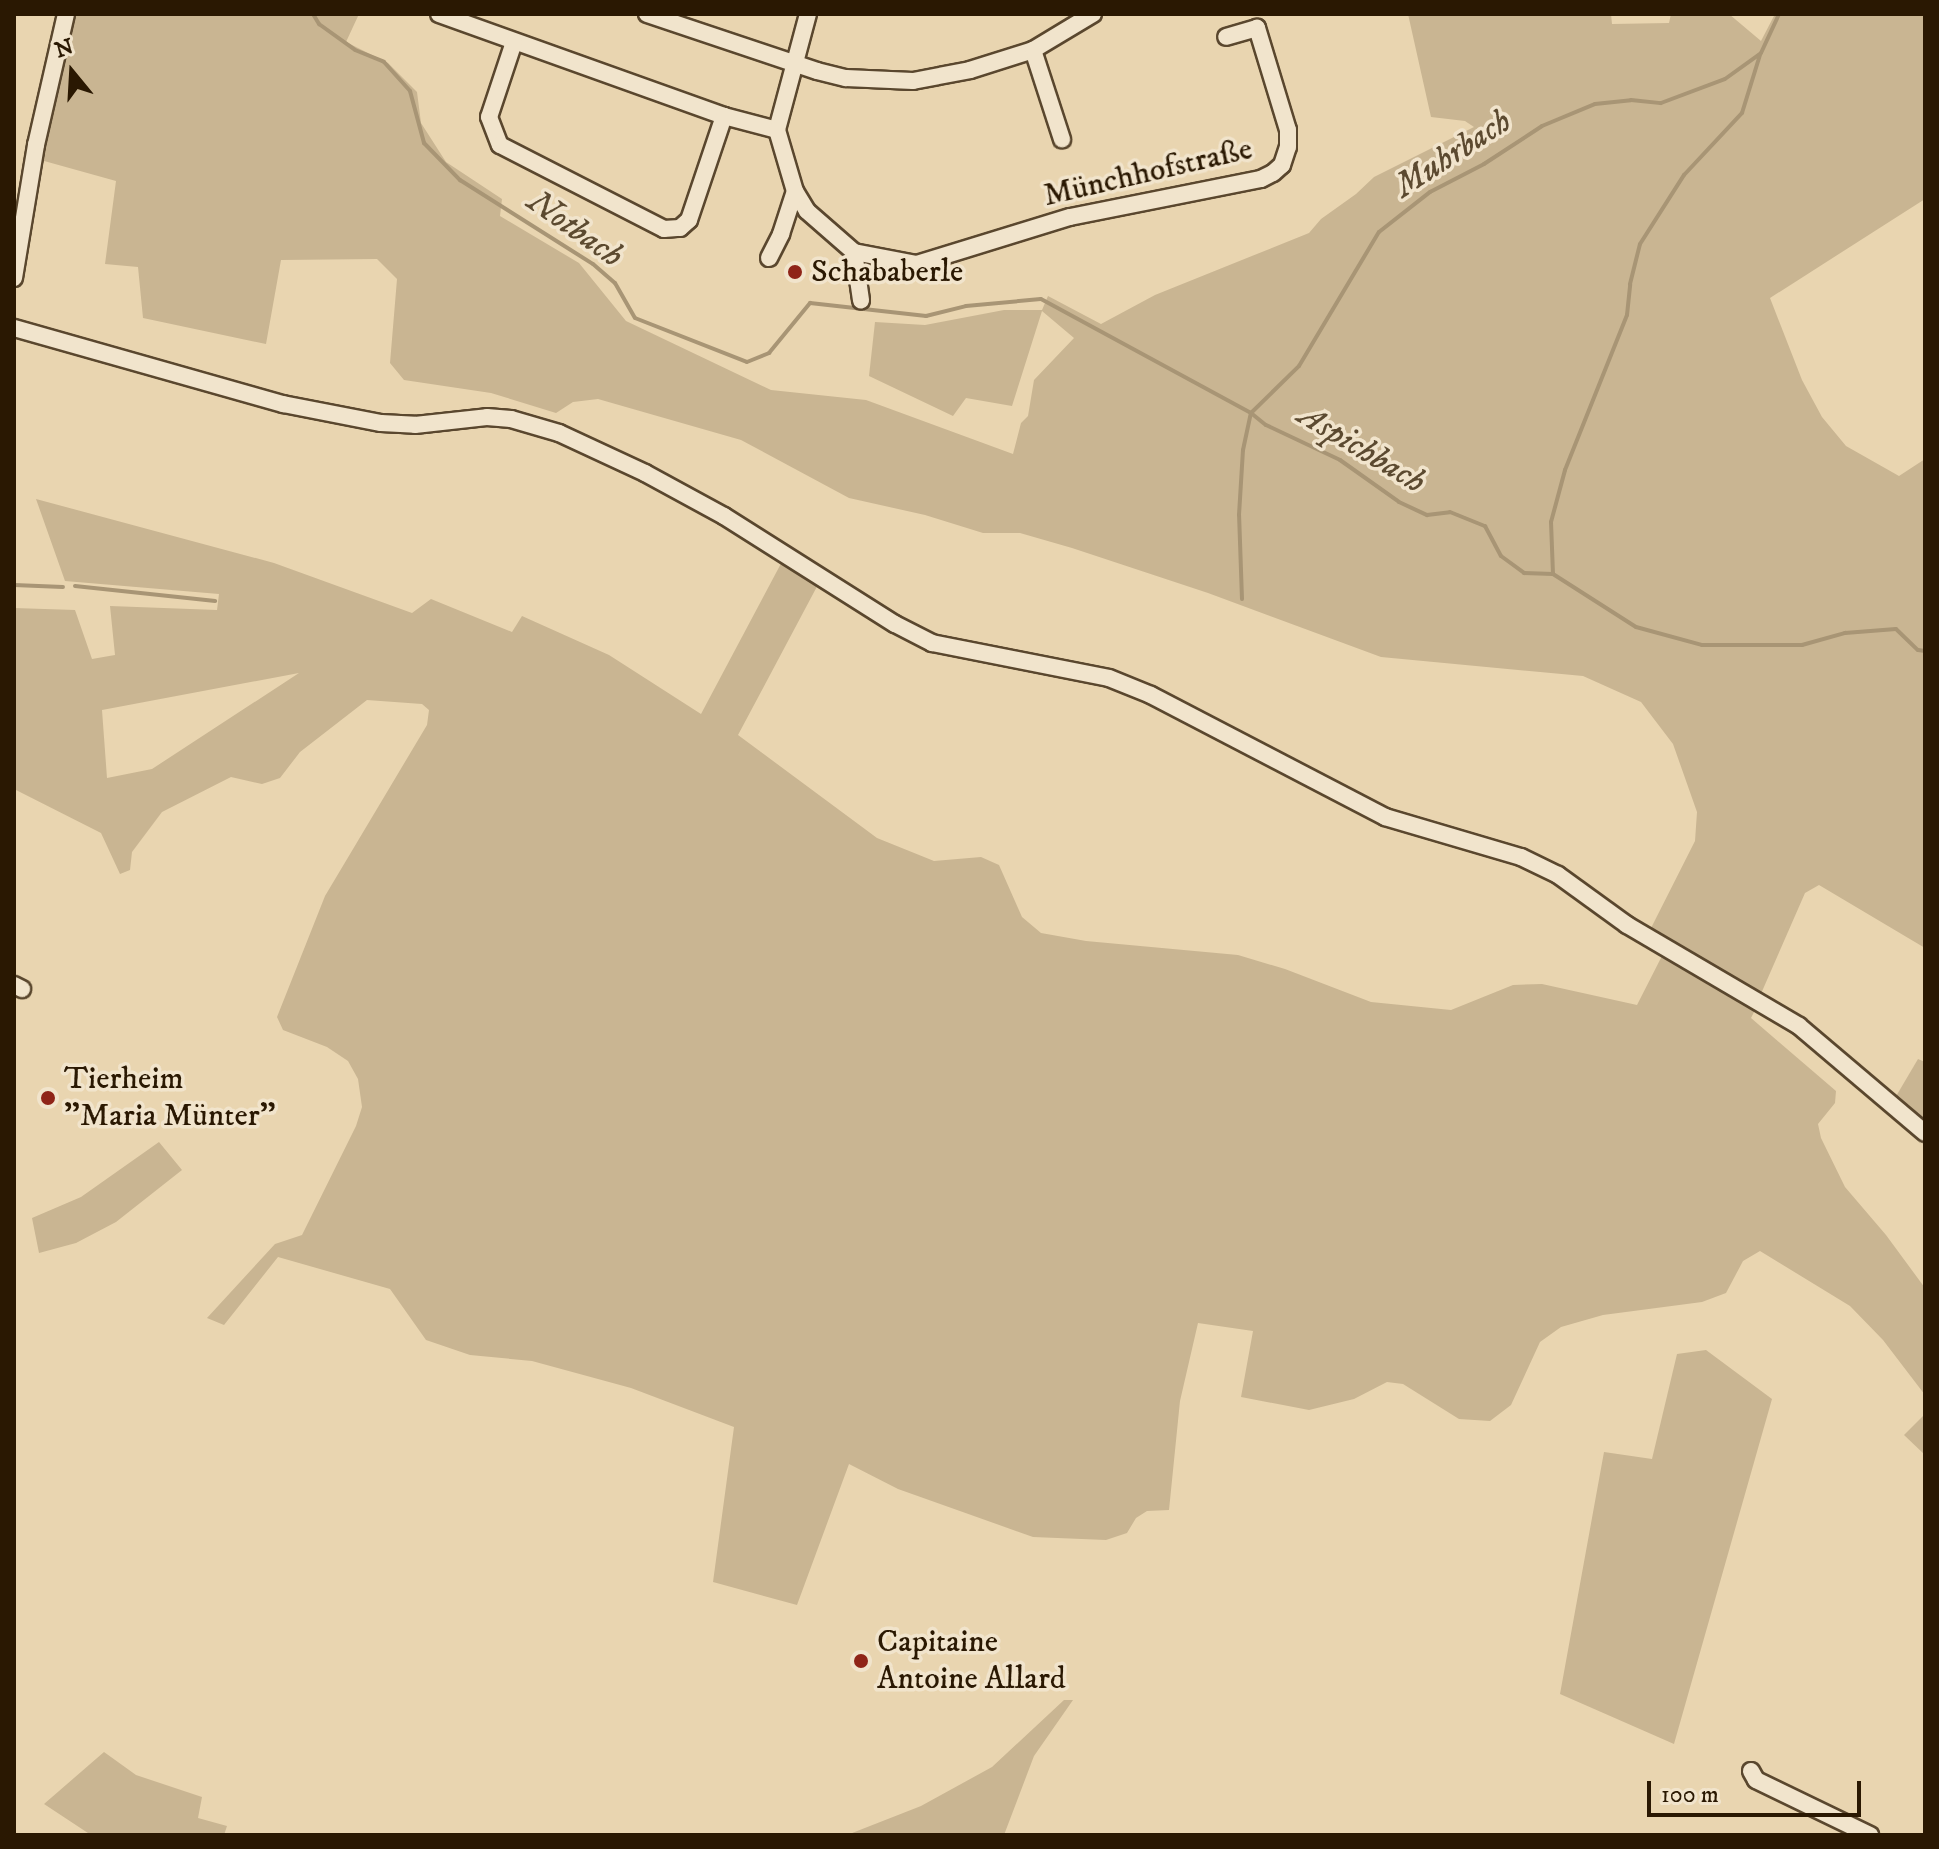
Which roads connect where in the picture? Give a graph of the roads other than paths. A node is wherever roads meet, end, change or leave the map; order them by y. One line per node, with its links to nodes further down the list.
1 (66, 14): 16 (street)
2 (439, 14): 7 (street)
3 (647, 14): 9 (street)
4 (808, 14): 9 (street)
5 (1093, 14): 8 (street)
6 (1226, 37): 14 (street, Münchhofstraße)
7 (514, 42): 10 (street); 10 (street)
8 (1033, 50): 9 (street); 12 (street)
9 (797, 65): 11 (street)
10 (724, 116): 11 (street)
11 (777, 130): 13 (street, Münchhofstraße)
12 (1062, 139)
13 (795, 191): 14 (street, Münchhofstraße); 15 (street)
14 (854, 252): 17 (street)
15 (769, 258)
16 (14, 278)
17 (861, 300)
18 (14, 328): 19 (street)
19 (1925, 1133)
20 (1751, 1771): 21 (street)
21 (1870, 1835)

